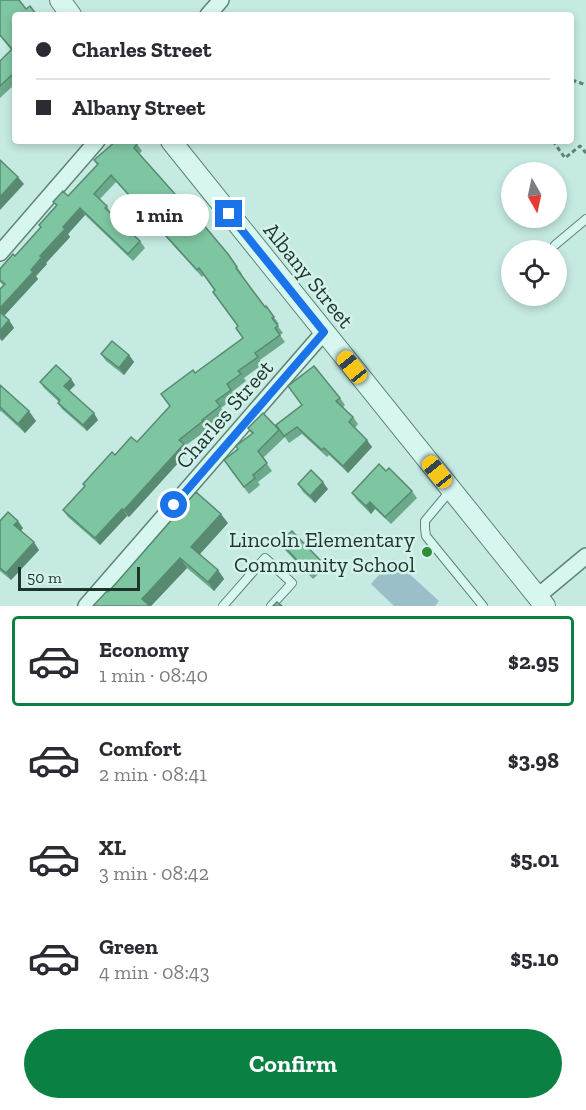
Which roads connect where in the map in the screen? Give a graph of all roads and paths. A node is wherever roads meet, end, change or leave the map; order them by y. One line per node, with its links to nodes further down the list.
1 (60, 0): 3 (street)
2 (221, 0): 4 (street)
3 (70, 12)
4 (211, 12)
5 (94, 144): 11 (street)
6 (173, 144): 12 (street, Albany Street)
7 (555, 144): 8 (path)
8 (586, 153)
9 (586, 219): 10 (lane)
10 (561, 240)
11 (0, 253)
12 (324, 332): 13 (street, Albany Street); 16 (street, Charles Street)
13 (451, 489): 15 (street, Albany Street); 19 (lane)
14 (586, 556): 15 (street)
15 (538, 601)
16 (86, 606)
17 (223, 606): 18 (lane)
18 (270, 606)
19 (483, 606)

